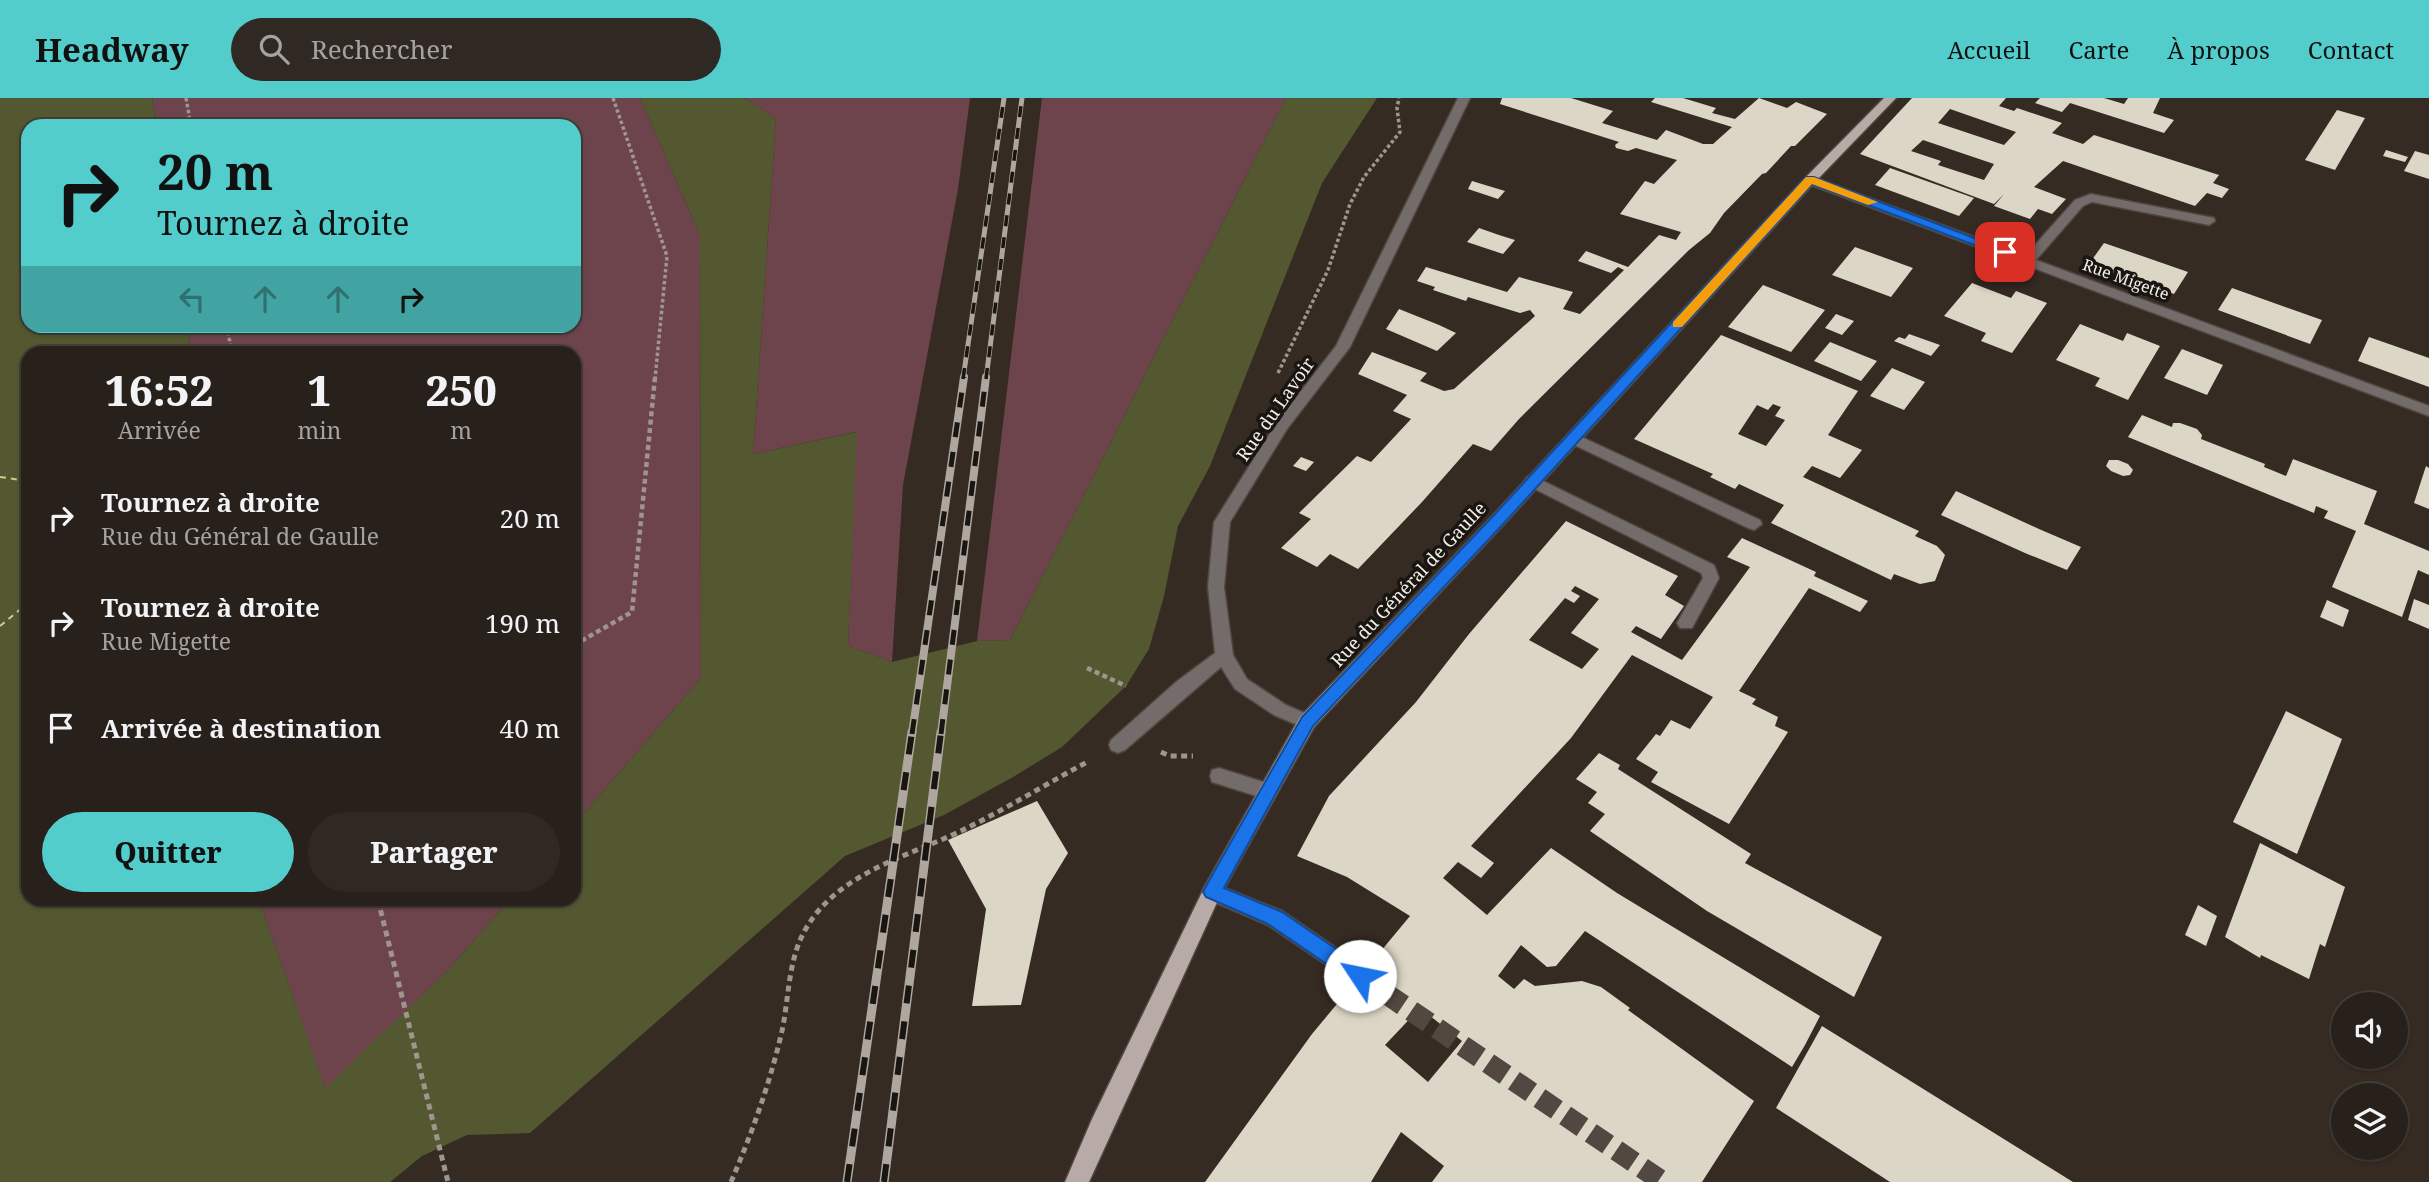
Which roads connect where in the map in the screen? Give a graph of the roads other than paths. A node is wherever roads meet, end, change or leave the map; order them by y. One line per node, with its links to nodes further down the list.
1 (1464, 98): 13 (street, Rue du Lavoir)
2 (1890, 98): 3 (main road, Rue du Général de Gaulle)
3 (1810, 180): 5 (street, Rue Migette); 9 (main road, Rue du Général de Gaulle)
4 (2208, 221): 5 (street)
5 (2028, 261): 6 (street, Rue Migette)
6 (2288, 358): 7 (street); 8 (street, Rue Migette)
7 (2281, 373)
8 (2429, 411)
9 (1573, 438): 10 (main road, Rue du Général de Gaulle); 11 (street)
10 (1533, 481): 12 (street); 14 (main road, Rue du Général de Gaulle)
11 (1754, 524)
12 (1686, 623)
13 (1224, 656): 14 (street, Rue du Lavoir); 15 (street)
14 (1307, 722): 17 (main road, Rue du Général de Gaulle)
15 (1118, 745)
16 (1219, 776): 17 (street)
17 (1266, 791): 18 (main road, Rue du Général de Gaulle)
18 (1212, 892): 19 (street); 20 (main road, Rue du Général de Gaulle)
19 (1360, 976)
20 (1077, 1182)

